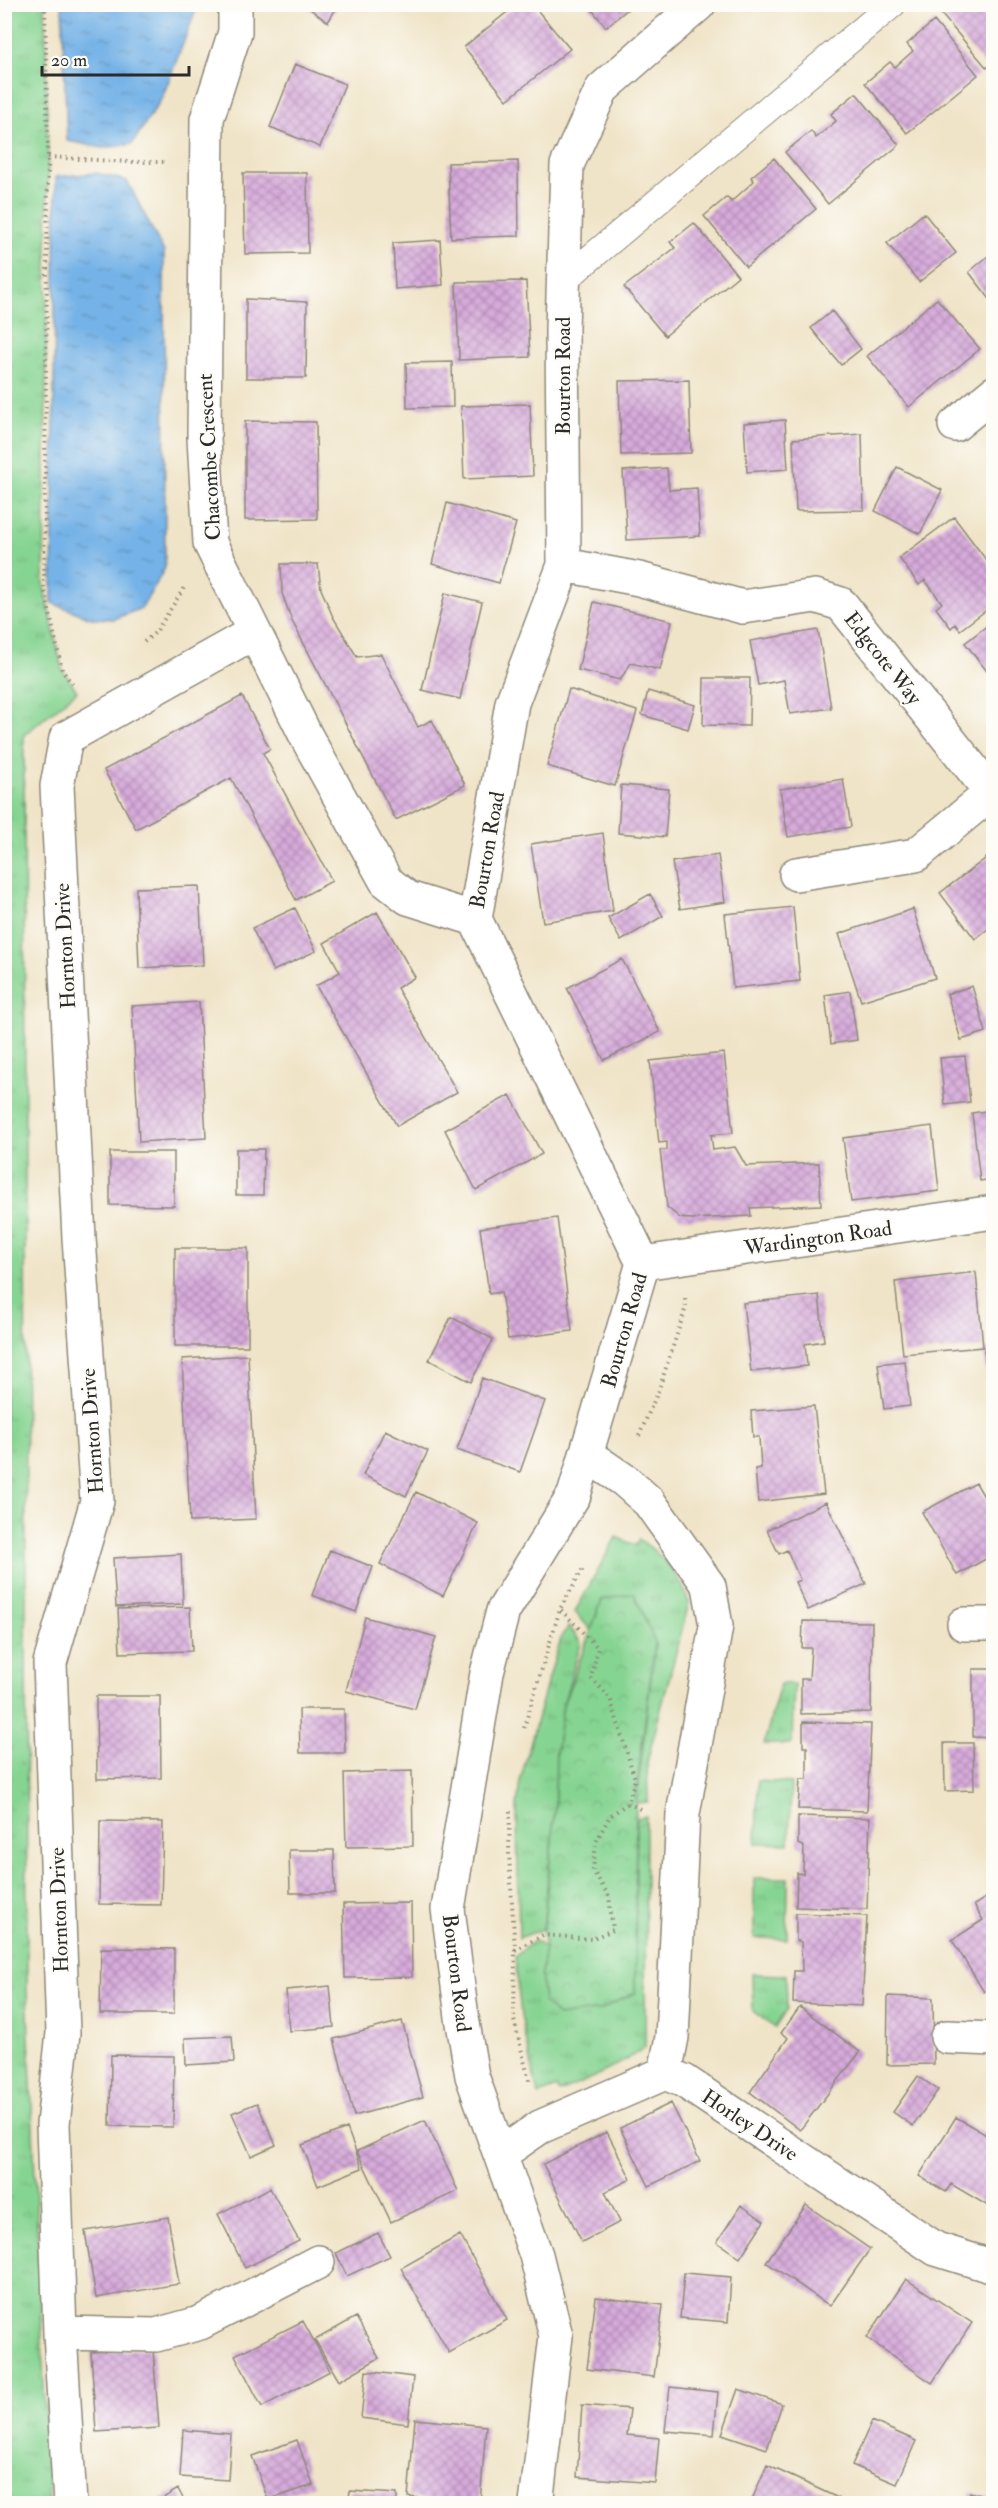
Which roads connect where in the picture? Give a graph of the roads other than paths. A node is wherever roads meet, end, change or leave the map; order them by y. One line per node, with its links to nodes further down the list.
1 (236, 4): 8 (street, Chacombe Crescent)
2 (699, 4): 4 (street, Bourton Road)
3 (892, 4): 4 (lane)
4 (563, 281): 7 (street, Bourton Road)
5 (993, 393): 6 (street)
6 (955, 425)
7 (564, 565): 9 (street, Edgcote Way); 11 (street, Bourton Road)
8 (254, 633): 11 (street, Chacombe Crescent); 21 (street, Hornton Drive)
9 (992, 794): 10 (street, Edgcote Way)
10 (796, 874)
11 (475, 919): 13 (street, Bourton Road)
12 (993, 1212): 13 (street, Wardington Road)
13 (643, 1263): 14 (street, Bourton Road)
14 (587, 1455): 17 (street); 18 (street, Bourton Road)
15 (947, 2037): 16 (street)
16 (993, 2039)
17 (665, 2073): 18 (street); 20 (street, Horley Drive)
18 (501, 2154): 23 (street, Bourton Road)
19 (318, 2262): 21 (street)
20 (993, 2267)
21 (60, 2333): 22 (street, Hornton Drive)
22 (70, 2504)
23 (536, 2504)

